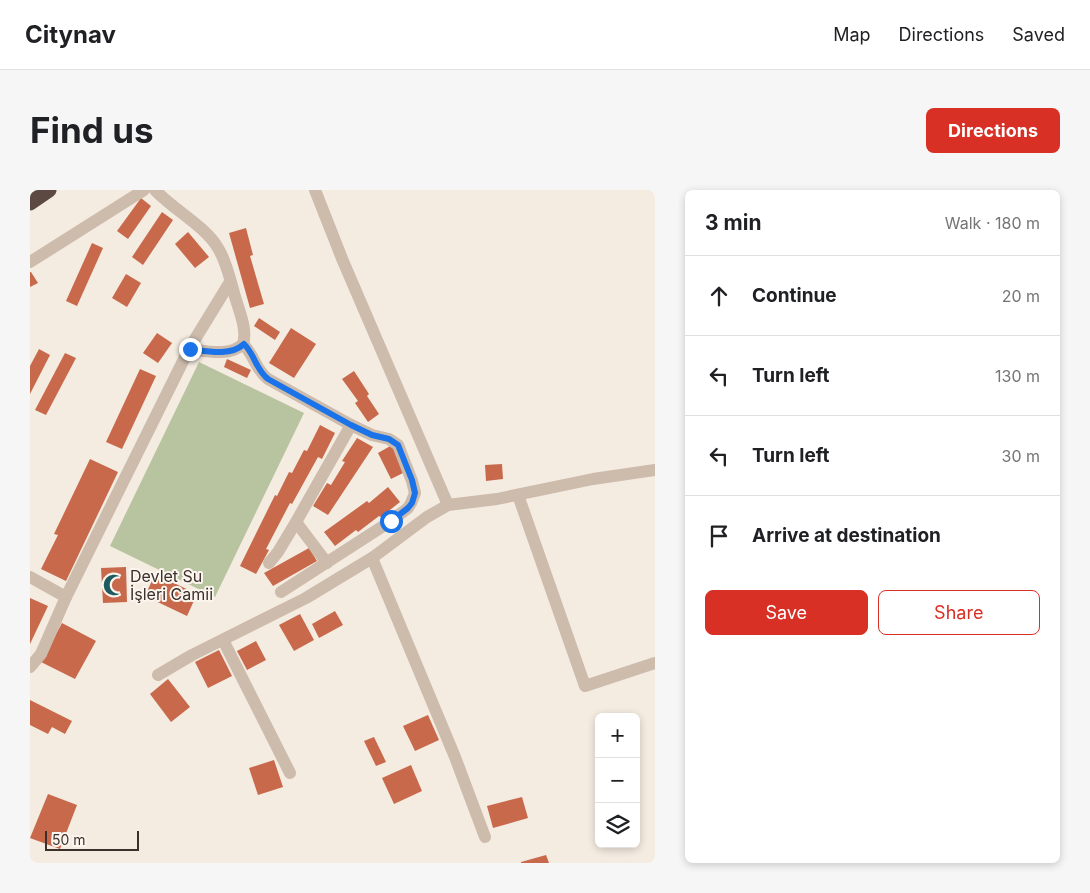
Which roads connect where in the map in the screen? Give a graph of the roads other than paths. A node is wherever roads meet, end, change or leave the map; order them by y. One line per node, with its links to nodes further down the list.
1 (50, 190): 5 (highway)
2 (144, 190): 6 (street)
3 (155, 190): 7 (street)
4 (315, 190): 13 (street)
5 (30, 203)
6 (30, 262)
7 (230, 282): 8 (street); 9 (street)
8 (244, 344): 9 (street); 10 (street)
9 (190, 349): 20 (street)
10 (351, 425): 14 (street); 17 (street)
11 (655, 470): 12 (street)
12 (518, 495): 13 (street); 22 (street)
13 (448, 506): 15 (street)
14 (296, 522): 16 (street); 17 (street)
15 (372, 558): 21 (street); 26 (street)
16 (269, 563)
17 (327, 563): 19 (street)
18 (30, 577): 20 (street)
19 (282, 592)
20 (66, 597): 23 (street)
21 (223, 640): 24 (street); 25 (street)
22 (655, 663)
23 (30, 667)
24 (158, 675)
25 (290, 773)
26 (485, 837)

